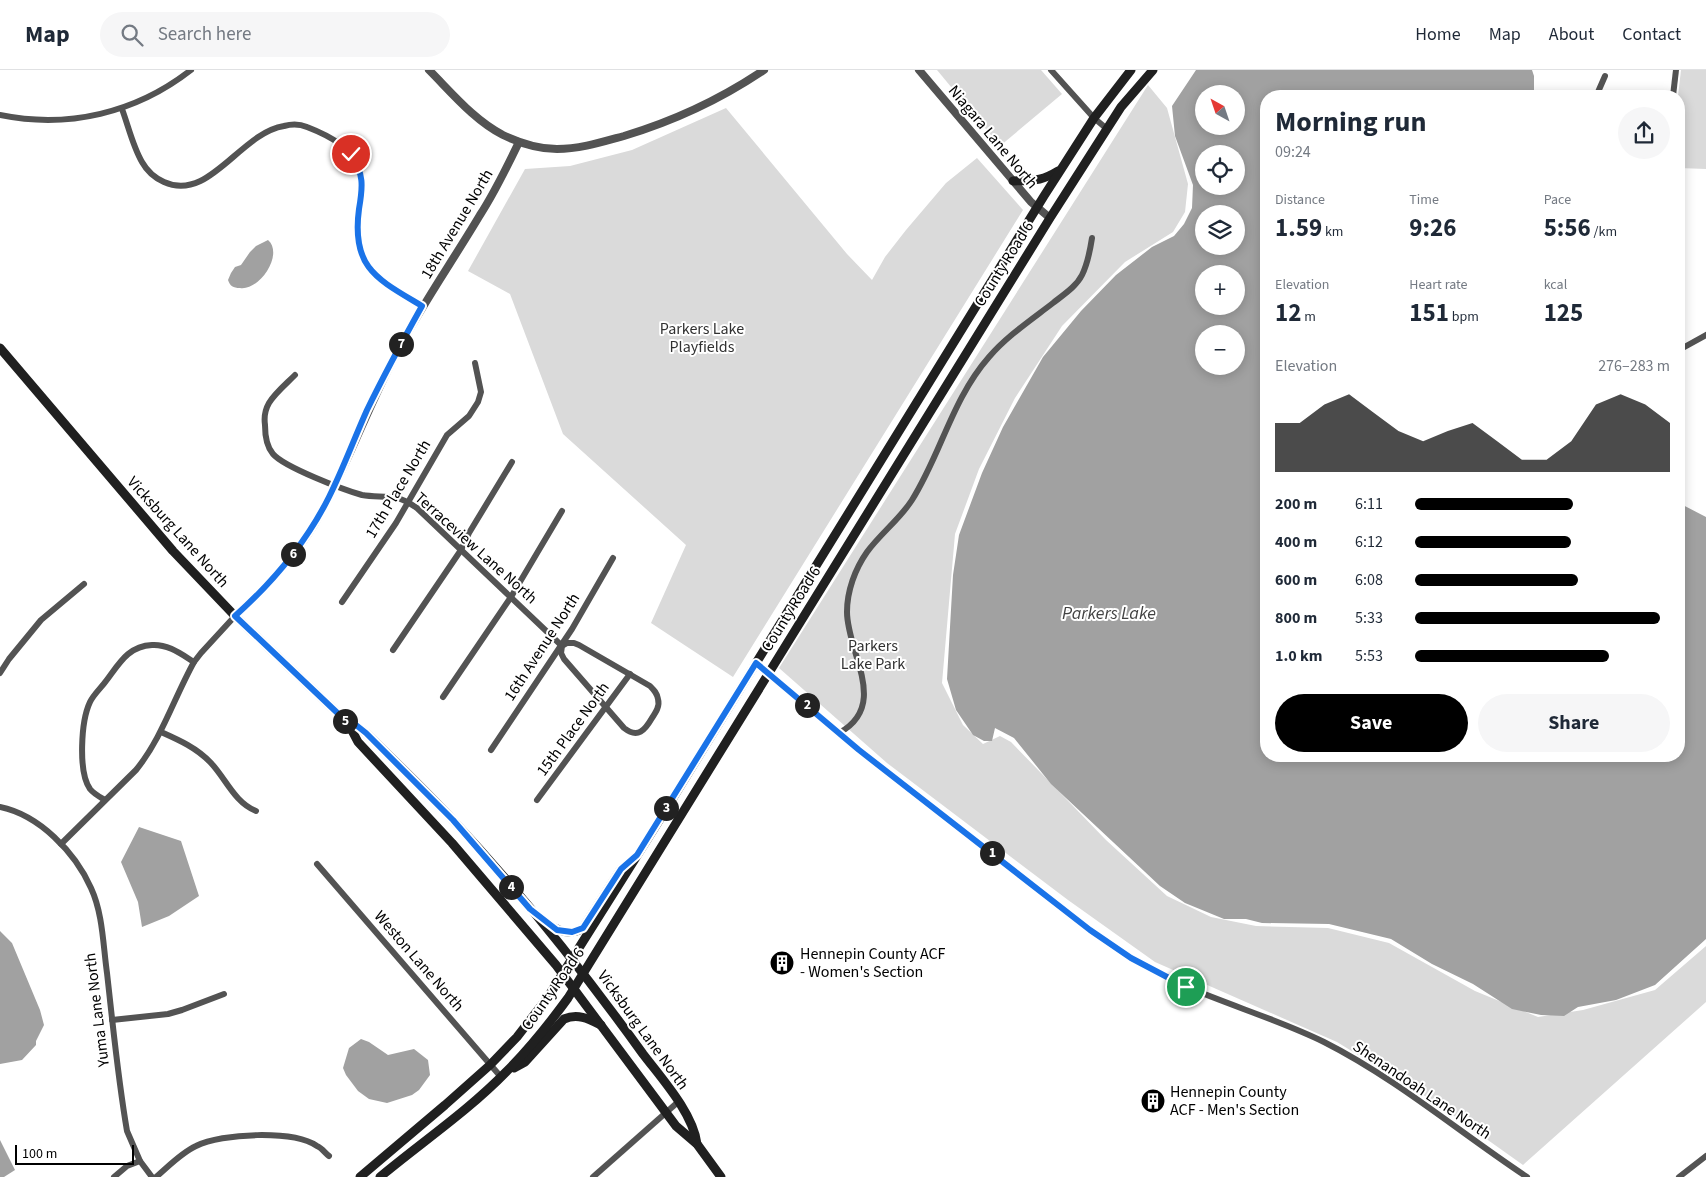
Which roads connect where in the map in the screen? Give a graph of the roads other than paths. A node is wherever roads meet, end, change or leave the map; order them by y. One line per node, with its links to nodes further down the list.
1 (191, 70): 12 (street)
2 (429, 70): 16 (street)
3 (764, 70): 16 (street)
4 (919, 70): 18 (street, Niagara Lane North)
5 (1051, 70): 14 (street)
6 (1131, 70): 14 (main road, County Road 6)
7 (1153, 70): 15 (main road, County Road 6)
8 (1676, 70): 11 (street)
9 (1605, 76): 10 (street)
10 (1599, 90)
11 (1674, 90)
12 (122, 109): 13 (street); 22 (street)
13 (0, 115)
14 (1094, 118): 15 (street); 17 (main road, County Road 6)
15 (1107, 129): 20 (main road, County Road 6)
16 (519, 142): 22 (street, 18th Avenue North)
17 (1061, 170): 18 (main road); 19 (main road, County Road 6)
18 (1013, 181): 19 (street, Niagara Lane North)
19 (1037, 208): 20 (street, Niagara Lane North); 41 (main road, County Road 6)
20 (1050, 218): 43 (main road, County Road 6)
21 (1092, 238): 49 (street)
22 (422, 306): 29 (street, 18th Avenue North)
23 (1706, 335): 24 (street)
24 (1685, 347)
25 (0, 348): 37 (main road, Vicksburg Lane North)
26 (475, 363): 30 (street, 17th Place North)
27 (295, 375): 29 (street, Terraceview Lane North)
28 (512, 462): 32 (street)
29 (334, 485): 30 (street, Terraceview Lane North); 37 (street, 18th Avenue North)
30 (408, 502): 32 (street, Terraceview Lane North); 36 (street, 17th Place North)
31 (562, 511): 35 (street)
32 (461, 550): 35 (street, Terraceview Lane North); 39 (street)
33 (613, 558): 38 (street, 16th Avenue North)
34 (84, 584): 42 (street)
35 (511, 597): 38 (street, Terraceview Lane North); 45 (street)
36 (342, 602)
37 (235, 616): 40 (street, 18th Avenue North); 47 (main road, Vicksburg Lane North)
38 (562, 646): 44 (street); 46 (street); 50 (street, 16th Avenue North)
39 (393, 650)
40 (194, 662): 48 (street, 18th Avenue North); 51 (street)
41 (756, 663): 43 (street, Shenandoah Lane North); 56 (main road, County Road 6)
42 (0, 673)
43 (769, 673): 49 (street, Shenandoah Lane North); 61 (main road, County Road 6)
44 (630, 674): 46 (street, 15th Place North); 46 (street)
45 (443, 697)
46 (606, 708): 52 (street, 15th Place North)
47 (348, 723): 58 (main road, Vicksburg Lane North); 60 (main road, Vicksburg Lane North)
48 (161, 732): 51 (street, 18th Avenue North); 54 (street)
49 (839, 733): 81 (street, Shenandoah Lane North)
50 (491, 750)
51 (105, 800): 55 (street, 18th Avenue North)
52 (537, 800)
53 (0, 807): 55 (street)
54 (256, 811)
55 (61, 844): 64 (street, Yuma Lane North)
56 (637, 855): 58 (main road); 59 (main road, County Road 6)
57 (316, 864): 66 (street, Weston Lane North)
58 (530, 909): 59 (main road, Vicksburg Lane North)
59 (572, 960): 60 (main road, County Road 6); 61 (main road, Vicksburg Lane North)
60 (563, 974): 62 (main road, Vicksburg Lane North); 66 (main road, County Road 6)
61 (583, 974): 62 (main road, County Road 6); 68 (main road, Vicksburg Lane North)
62 (574, 988): 65 (main road, Vicksburg Lane North); 67 (main road, County Road 6)
63 (224, 994): 64 (street)
64 (112, 1020): 73 (street, Yuma Lane North)
65 (602, 1026): 67 (main road); 69 (main road, Vicksburg Lane North)
66 (490, 1065): 67 (street, Weston Lane North); 77 (main road, County Road 6)
67 (503, 1075): 78 (main road, County Road 6)
68 (678, 1102): 69 (street); 70 (main road, Vicksburg Lane North)
69 (666, 1112): 70 (main road, Vicksburg Lane North); 79 (street)
70 (697, 1144): 80 (main road, Vicksburg Lane North)
71 (329, 1156): 76 (street)
72 (1706, 1156): 82 (street)
73 (140, 1161): 74 (street); 75 (street, Yuma Lane North)
74 (114, 1177)
75 (152, 1177)
76 (156, 1177)
77 (360, 1177)
78 (380, 1177)
79 (593, 1177)
80 (721, 1177)
81 (1527, 1177)
82 (1679, 1177)

